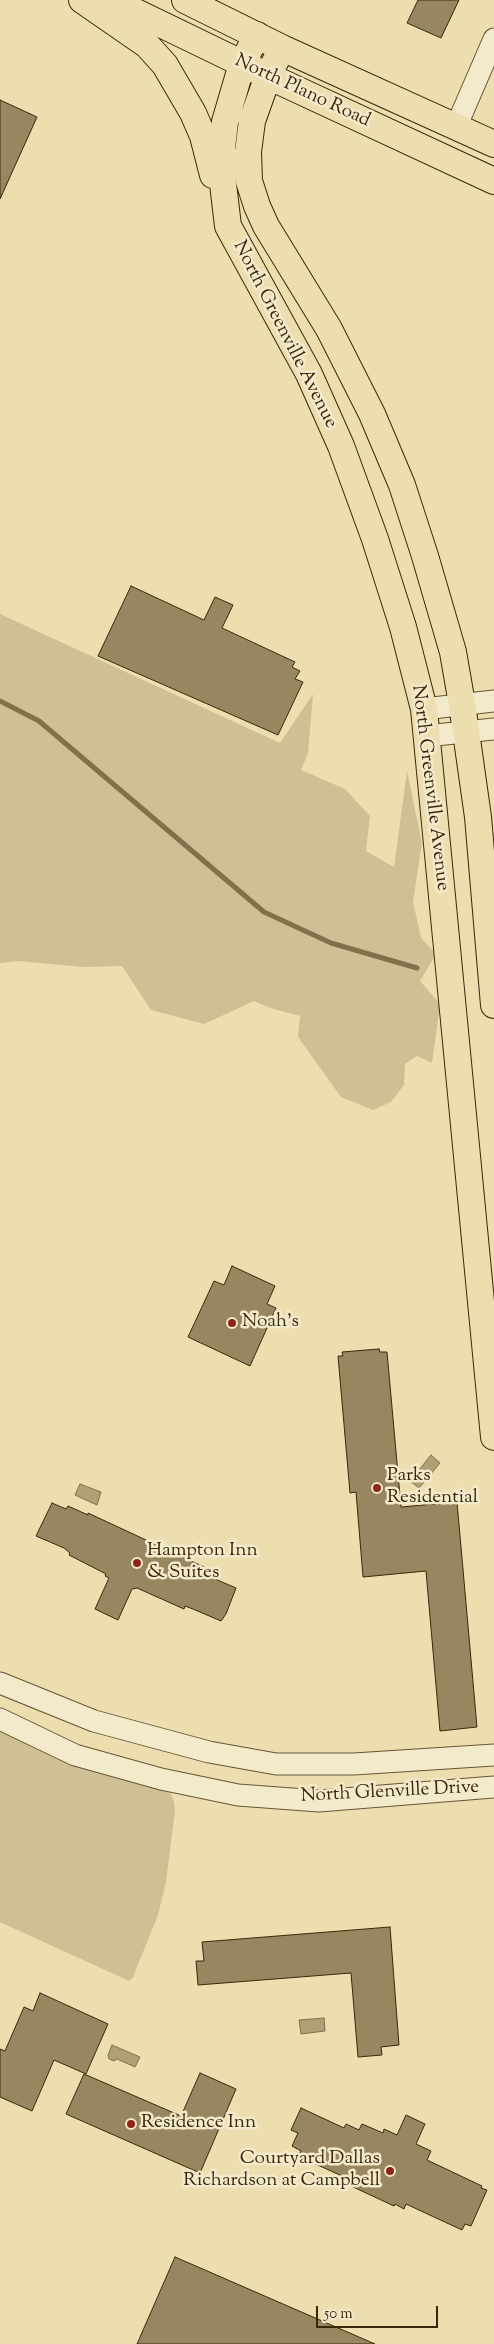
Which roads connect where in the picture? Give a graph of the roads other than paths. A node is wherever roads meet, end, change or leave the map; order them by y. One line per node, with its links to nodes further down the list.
1 (82, 0): 13 (main road)
2 (111, 0): 7 (main road, North Plano Road)
3 (185, 0): 4 (main road, North Plano Road)
4 (257, 35): 6 (main road, North Plano Road); 7 (main road, North Greenville Avenue)
5 (494, 39): 9 (street)
6 (282, 48): 8 (main road, North Greenville Avenue); 9 (main road, North Plano Road)
7 (242, 64): 8 (main road, North Plano Road); 13 (main road, North Greenville Avenue)
8 (268, 76): 11 (main road, North Plano Road); 15 (main road, North Greenville Avenue)
9 (456, 127): 10 (main road, North Plano Road); 11 (main road)
10 (494, 144)
11 (464, 167): 12 (main road, North Plano Road)
12 (494, 181)
13 (228, 226): 16 (main road, North Greenville Avenue)
14 (494, 701): 15 (street)
15 (462, 704): 16 (street); 18 (main road, North Greenville Avenue)
16 (424, 709): 19 (main road, North Greenville Avenue)
17 (494, 729): 18 (street)
18 (466, 731): 19 (street); 20 (main road, North Greenville Avenue)
19 (426, 736): 21 (main road, North Greenville Avenue)
20 (494, 1005)
21 (494, 1437)
22 (0, 1683): 24 (street, North Glenville Drive)
23 (0, 1719): 25 (street, North Glenville Drive)
24 (494, 1755)
25 (494, 1787)

